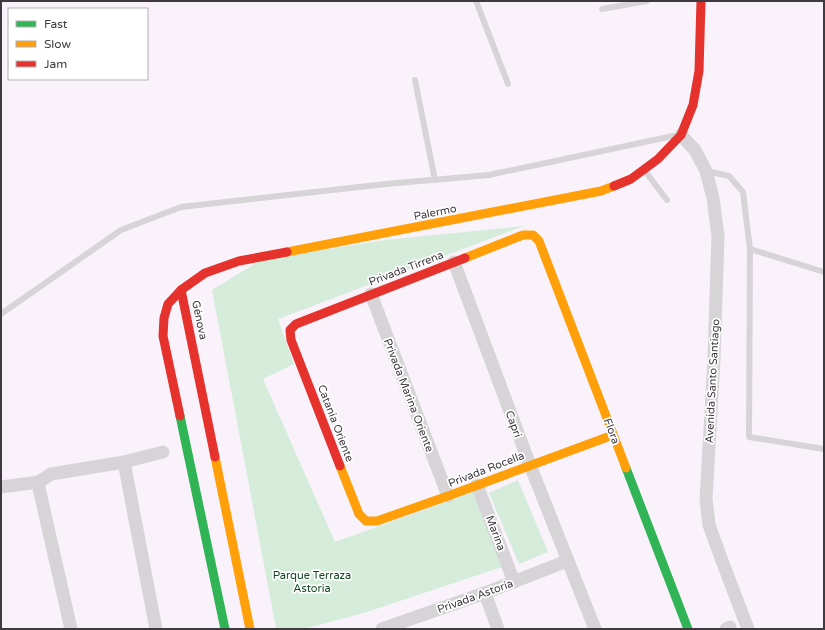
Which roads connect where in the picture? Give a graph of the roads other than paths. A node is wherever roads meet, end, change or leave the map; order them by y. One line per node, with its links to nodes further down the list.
1 (476, 1): 6 (lane)
2 (647, 1): 4 (lane)
3 (701, 1): 7 (street)
4 (602, 9)
5 (415, 80): 10 (lane)
6 (508, 84)
7 (681, 135): 8 (street, Palermo); 9 (street, Avenida Santo Santiago); 10 (lane)
8 (644, 170): 11 (lane); 16 (street, Palermo)
9 (706, 171): 13 (lane); 42 (street, Avenida Santo Santiago)
10 (435, 180): 18 (lane)
11 (667, 200)
12 (533, 234): 14 (street, Privada Tirrena); 20 (street, Flora)
13 (750, 249): 15 (lane); 21 (lane)
14 (454, 262): 17 (street, Privada Tirrena); 24 (street, Capri)
15 (824, 272)
16 (181, 290): 36 (street, Génova); 37 (street, Génova)
17 (371, 294): 19 (street, Privada Tirrena); 28 (street, Privada Marina Oriente)
18 (1, 314)
19 (290, 330): 29 (street, Catania Oriente)
20 (613, 435): 24 (street, Privada Rocella); 41 (street, Flora)
21 (824, 449)
22 (163, 452): 23 (street)
23 (124, 462): 25 (street); 35 (street)
24 (530, 465): 26 (street, Privada Rocella); 30 (street, Capri)
25 (40, 482): 27 (street); 34 (street)
26 (477, 484): 28 (street, Privada Rocella); 31 (street, Marina)
27 (1, 487)
28 (448, 496): 29 (street, Privada Rocella)
29 (366, 521)
30 (567, 561): 31 (street, Privada Astoria); 40 (street, Capri)
31 (514, 582): 32 (street, Privada Astoria)
32 (485, 593): 33 (street, Privada Astoria); 39 (street)
33 (402, 625): 38 (street, Privada Astoria)
34 (71, 629)
35 (156, 629)
36 (225, 629)
37 (250, 629)
38 (382, 629)
39 (498, 629)
40 (595, 629)
41 (688, 629)
42 (748, 629)

